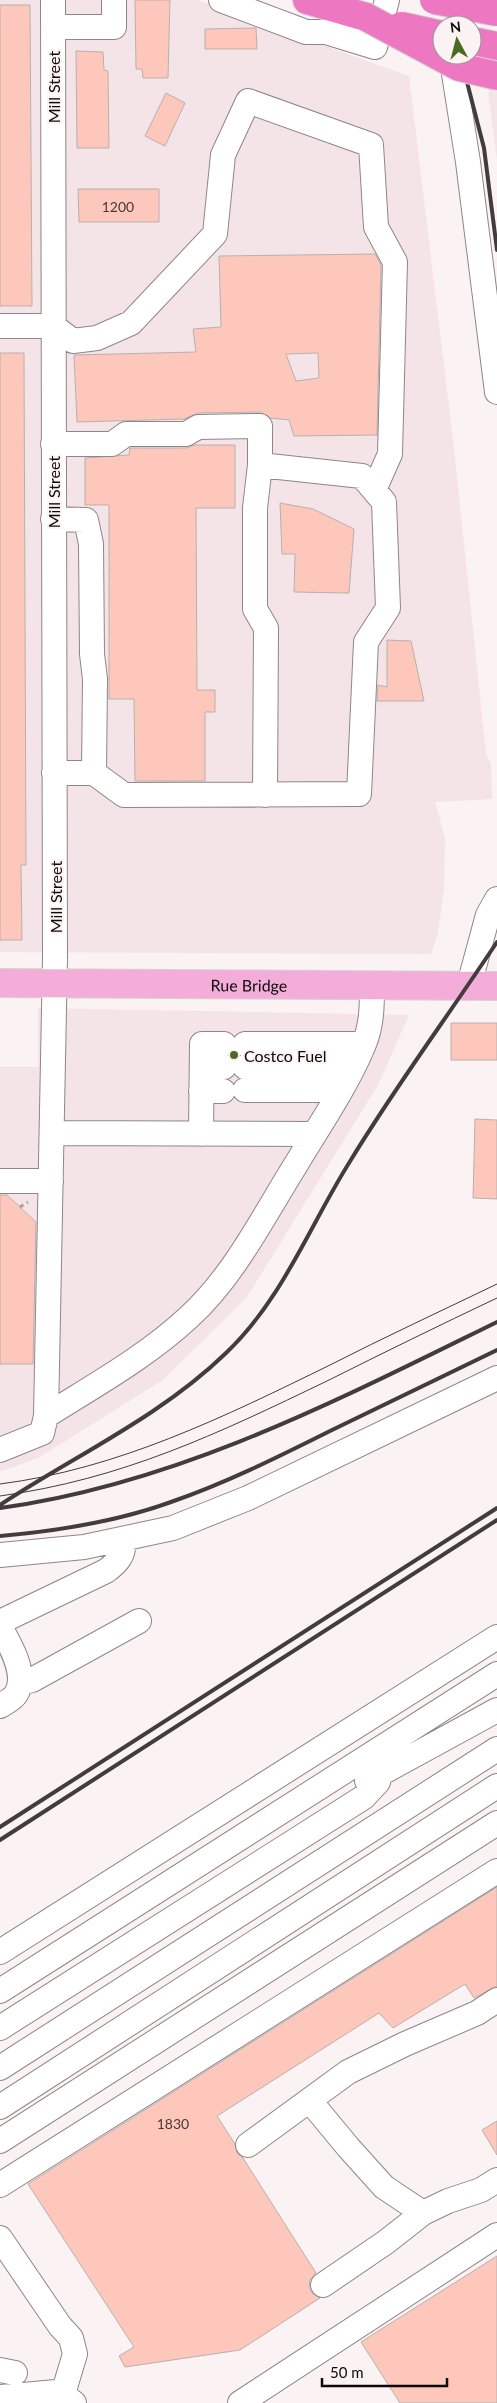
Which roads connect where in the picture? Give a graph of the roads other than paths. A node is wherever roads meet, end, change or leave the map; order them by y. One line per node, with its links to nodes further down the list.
1 (53, 0): 11 (street, Mill Street)
2 (114, 0): 11 (street)
3 (221, 0): 5 (street)
4 (307, 0): 10 (highway)
5 (387, 0)
6 (434, 0): 8 (highway, bridge)
7 (439, 0): 9 (street)
8 (497, 12)
9 (443, 15)
10 (366, 17): 12 (highway, bridge); 16 (highway, bridge)
11 (54, 28): 18 (street, Mill Street)
12 (432, 33)
13 (482, 43): 14 (highway)
14 (497, 46)
15 (453, 65): 19 (street)
16 (497, 76)
17 (0, 326): 18 (street)
18 (53, 326): 20 (street, Mill Street); 22 (street)
19 (497, 392)
20 (53, 444): 21 (street); 23 (street, Mill Street)
21 (260, 465): 22 (street); 26 (street)
22 (374, 490): 26 (street)
23 (53, 519): 24 (street, Mill Street); 25 (street)
24 (54, 773): 25 (street); 29 (street, Mill Street)
25 (94, 773): 26 (street)
26 (265, 795)
27 (497, 899): 31 (street)
28 (0, 983): 29 (main road, Rue Bridge)
29 (55, 983): 30 (main road, Rue Bridge); 38 (street, Mill Street)
30 (372, 984): 31 (main road, Rue Bridge); 33 (street)
31 (468, 985): 32 (main road, Rue Bridge)
32 (497, 986)
33 (364, 1044): 34 (street); 35 (street)
34 (223, 1067): 35 (street); 37 (street)
35 (352, 1067): 36 (street)
36 (340, 1090): 37 (street); 40 (street)
37 (223, 1091): 39 (street)
38 (52, 1133): 39 (street); 42 (street, Mill Street)
39 (201, 1134): 40 (street)
40 (314, 1134): 44 (street)
41 (0, 1181): 42 (street)
42 (51, 1181): 44 (street, Mill Street)
43 (497, 1378): 46 (street)
44 (46, 1416): 45 (street)
45 (0, 1450)
46 (123, 1540): 47 (street); 49 (street)
47 (0, 1555)
48 (138, 1621): 53 (street)
49 (0, 1622)
50 (0, 1627): 53 (street)
51 (497, 1637): 62 (street)
52 (497, 1674): 58 (street)
53 (20, 1683): 54 (street)
54 (0, 1706)
55 (497, 1710): 57 (street)
56 (497, 1750): 68 (street)
57 (380, 1772): 58 (street); 67 (street)
58 (334, 1777): 63 (street)
59 (497, 1786): 70 (street)
60 (497, 1823): 71 (street)
61 (497, 1871): 74 (street)
62 (108, 1883): 63 (street); 64 (street)
63 (135, 1904): 65 (street)
64 (0, 1952)
65 (0, 1991)
66 (497, 2000): 69 (street)
67 (0, 2028)
68 (0, 2068)
69 (310, 2101): 72 (street); 75 (street)
70 (0, 2107)
71 (0, 2141)
72 (248, 2145)
73 (497, 2180): 75 (street)
74 (0, 2185)
75 (423, 2213): 78 (street)
76 (497, 2235): 81 (street)
77 (0, 2238): 80 (street)
78 (323, 2284)
79 (0, 2397): 80 (street)
80 (68, 2398)
81 (240, 2403)

